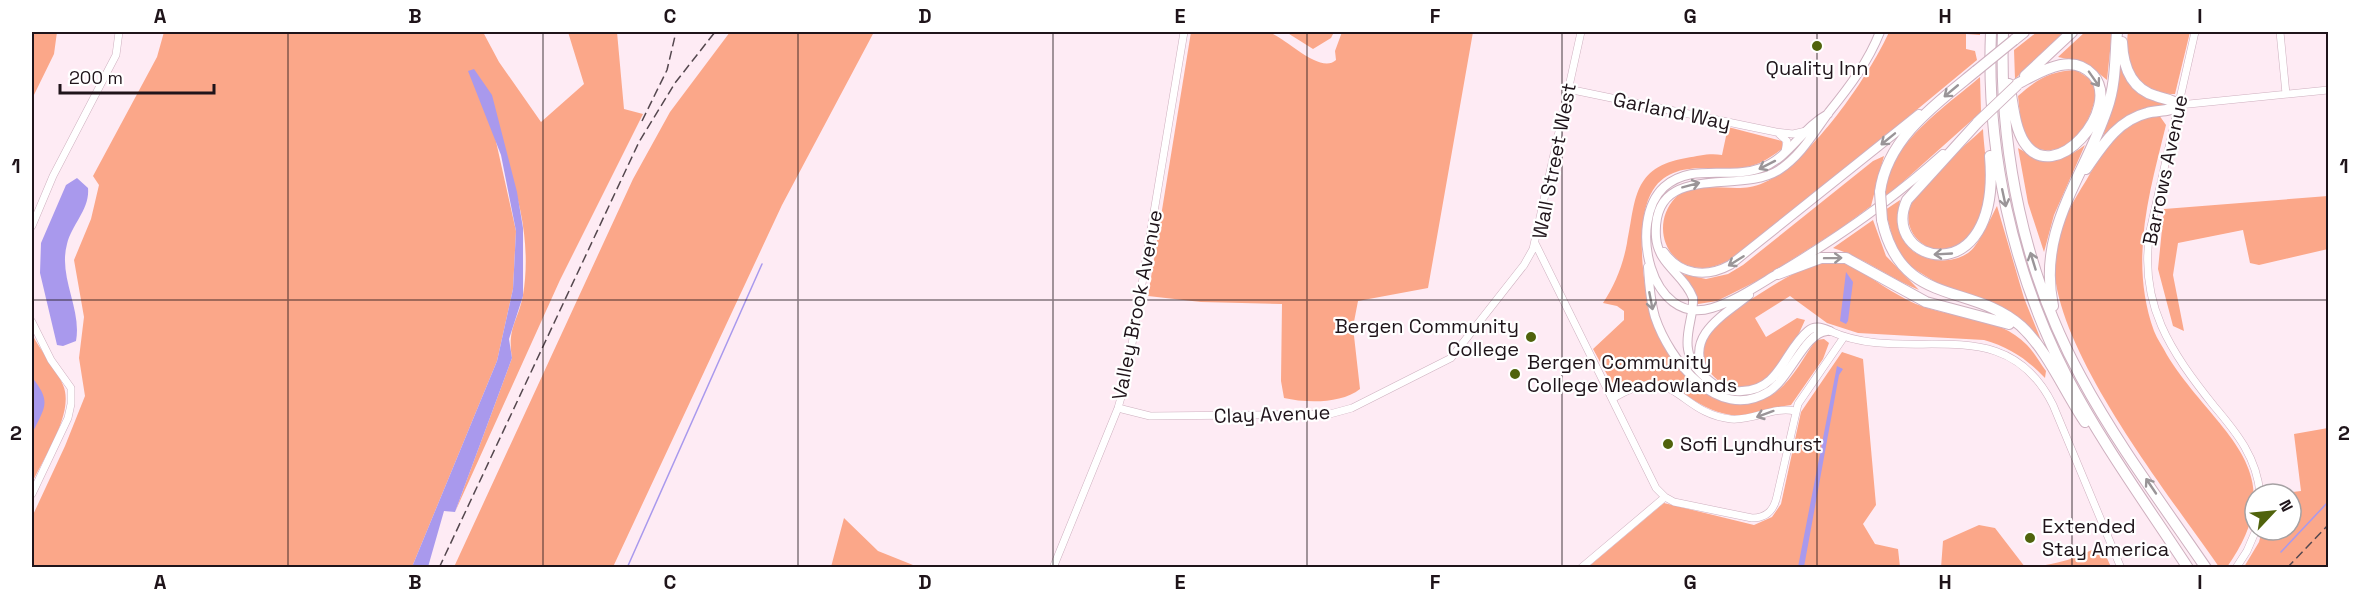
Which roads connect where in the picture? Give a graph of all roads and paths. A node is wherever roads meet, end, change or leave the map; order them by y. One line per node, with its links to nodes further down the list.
1 (119, 32): 26 (street)
2 (1184, 32): 39 (street, Valley Brook Avenue)
3 (1581, 32): 14 (street, Wall Street West)
4 (1880, 32): 19 (main road)
5 (1991, 32): 20 (highway)
6 (2003, 32): 12 (highway)
7 (2024, 32): 17 (highway, one-way to 17, bridge)
8 (2072, 32): 13 (highway)
9 (2119, 32): 18 (highway); 25 (highway)
10 (2195, 32): 18 (street, Barrows Avenue)
11 (2280, 32): 16 (street)
12 (2003, 51): 13 (highway, one-way to 12); 34 (highway, one-way to 12)
13 (2017, 85): 21 (highway, bridge)
14 (1568, 89): 23 (street, Garland Way); 29 (street, Wall Street West)
15 (2328, 90): 16 (street)
16 (2286, 94): 18 (street)
17 (1935, 105): 27 (main road, one-way to 27); 36 (highway, bridge)
18 (2178, 105): 25 (highway); 42 (street, Barrows Avenue)
19 (1828, 114): 22 (main road); 27 (main road, one-way to 19)
20 (1993, 119): 21 (highway, one-way to 21); 41 (highway, one-way to 41)
21 (1976, 123): 30 (main road)
22 (1806, 131): 23 (street, Garland Way); 24 (main road)
23 (1776, 132): 24 (street)
24 (1785, 152): 28 (main road, one-way to 28)
25 (2065, 206): 34 (highway)
26 (32, 226)
27 (1656, 227): 31 (main road)
28 (1647, 242): 31 (main road); 33 (main road, one-way to 33)
29 (1535, 243): 38 (street, Wall Street West); 39 (street, Clay Avenue)
30 (1774, 276): 31 (main road); 36 (highway, one-way to 36); 37 (main road)
31 (1692, 309): 37 (main road)
32 (32, 322): 43 (street)
33 (1830, 331): 35 (street); 37 (main road)
34 (2060, 335): 50 (highway, one-way to 34)
35 (1844, 337): 40 (street); 49 (street)
36 (2034, 342): 41 (highway)
37 (1715, 385)
38 (1612, 399): 40 (street, one-way to 38); 44 (street, Wall Street West)
39 (1118, 408): 47 (street, Valley Brook Avenue)
40 (1795, 411): 44 (street)
41 (2109, 449): 46 (highway)
42 (2258, 482)
43 (32, 494)
44 (1665, 497): 48 (street)
45 (2251, 542): 51 (street)
46 (2186, 565)
47 (1053, 567)
48 (1581, 567)
49 (2121, 567)
50 (2205, 567)
51 (2236, 567)

